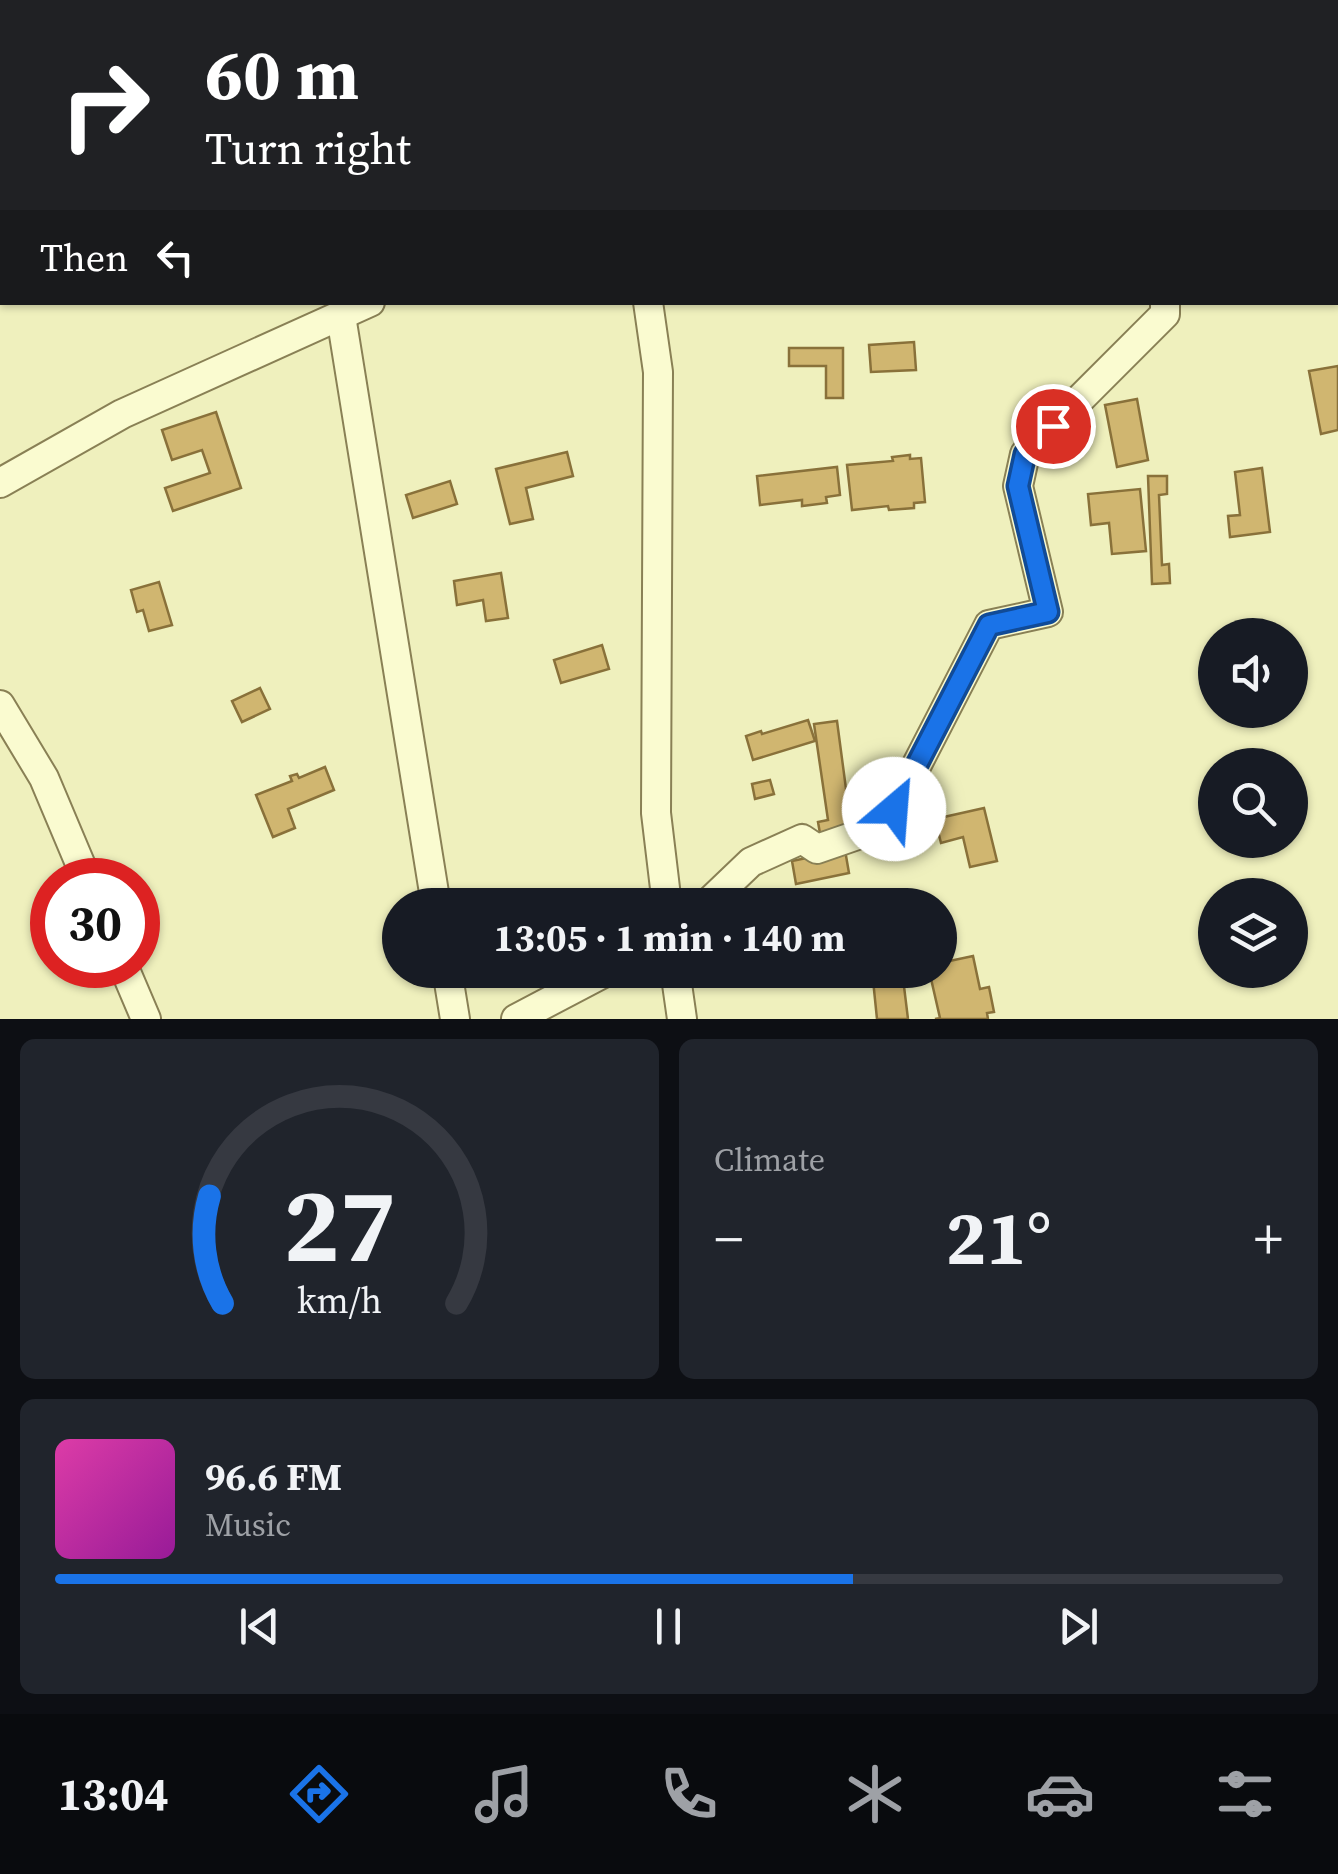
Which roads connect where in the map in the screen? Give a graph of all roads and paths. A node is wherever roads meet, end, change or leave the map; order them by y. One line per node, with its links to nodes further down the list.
1 (364, 305): 4 (street)
2 (648, 305): 9 (street)
3 (1165, 305): 10 (street)
4 (340, 316): 5 (street); 8 (street)
5 (0, 483)
6 (0, 704): 7 (street)
7 (78, 858)
8 (433, 888)
9 (665, 888)
10 (724, 888)
11 (133, 988): 15 (street)
12 (450, 988): 16 (street)
13 (575, 988): 17 (street)
14 (678, 988): 18 (street)
15 (146, 1019)
16 (455, 1019)
17 (516, 1019)
18 (682, 1019)

